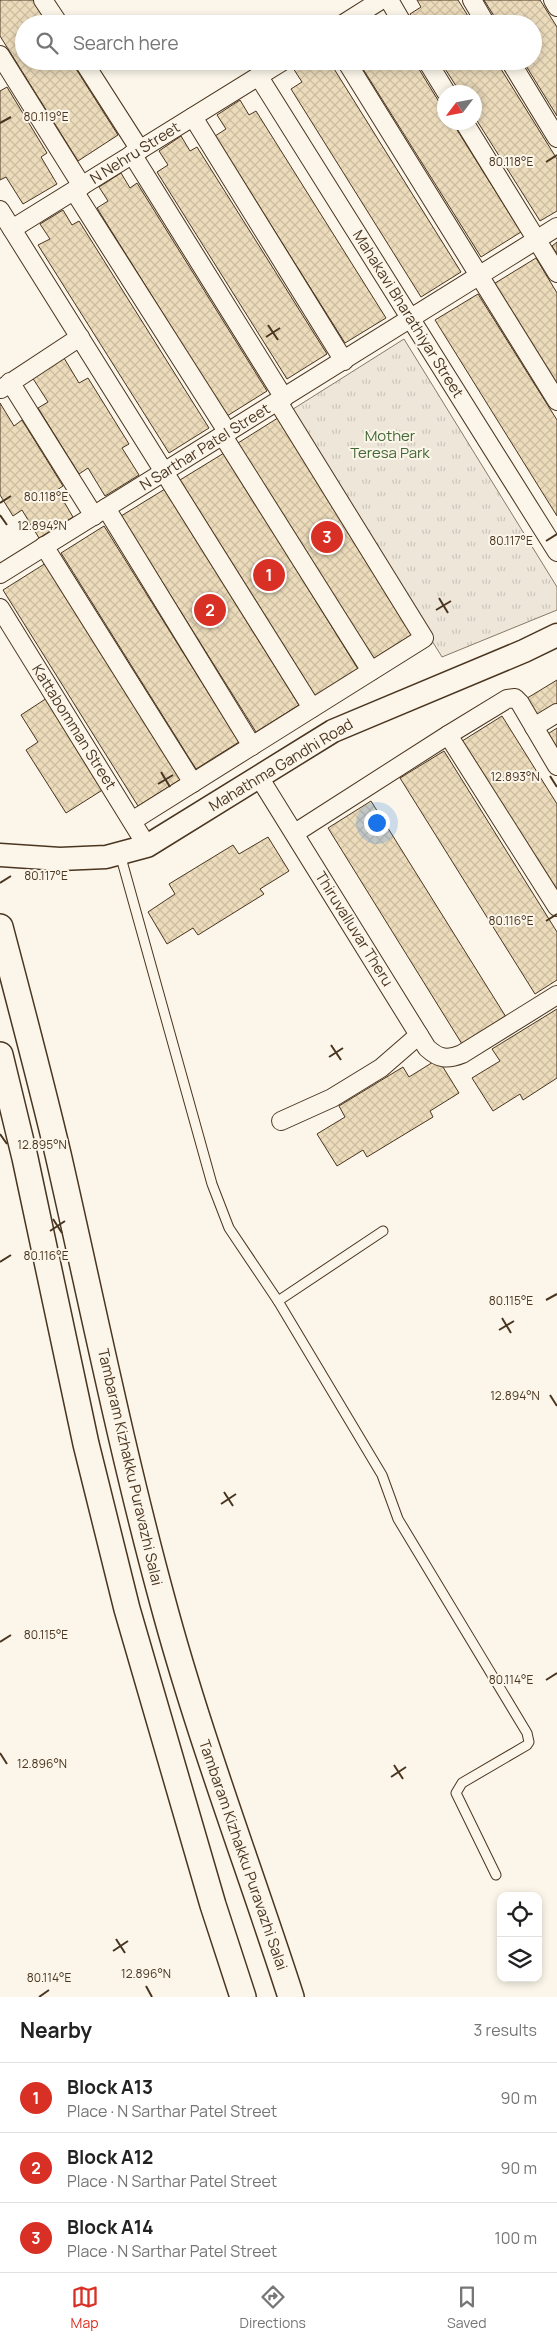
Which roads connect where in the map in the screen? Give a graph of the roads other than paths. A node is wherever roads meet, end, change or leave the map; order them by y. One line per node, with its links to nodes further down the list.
1 (43, 0): 7 (street)
2 (381, 0): 8 (street)
3 (389, 0): 9 (street)
4 (472, 0): 10 (street)
5 (553, 0): 6 (street)
6 (557, 7)
7 (53, 15)
8 (357, 15)
9 (398, 15)
10 (481, 15)
11 (0, 54): 23 (street)
12 (88, 70): 22 (street)
13 (270, 70): 17 (street, N Nehru Street)
14 (352, 70): 29 (street)
15 (433, 70): 18 (street)
16 (515, 70): 21 (street)
17 (259, 77): 19 (street, N Nehru Street); 30 (street, Mahakavi Bharathiyar Street)
18 (442, 85)
19 (193, 117): 22 (street, N Nehru Street); 32 (street)
20 (469, 130): 27 (street)
21 (557, 138)
22 (136, 152): 23 (street, N Nehru Street); 34 (street)
23 (78, 188): 26 (street, N Nehru Street); 36 (street)
24 (0, 210): 26 (street)
25 (557, 227): 27 (street, N Sarthar Patel Street)
26 (12, 229): 31 (street)
27 (537, 240): 28 (street); 29 (street, N Sarthar Patel Street)
28 (557, 273)
29 (480, 276): 30 (street, N Sarthar Patel Street); 35 (street)
30 (411, 320): 32 (street, N Sarthar Patel Street); 40 (street, Mahakavi Bharathiyar Street)
31 (80, 337): 33 (street); 37 (street)
32 (344, 361): 34 (street, N Sarthar Patel Street)
33 (5, 386): 38 (street)
34 (281, 400): 36 (street, N Sarthar Patel Street); 44 (street)
35 (557, 401)
36 (226, 434): 37 (street, N Sarthar Patel Street); 44 (street)
37 (164, 472): 38 (street, N Sarthar Patel Street); 45 (street)
38 (100, 512): 39 (street, N Sarthar Patel Street); 49 (street)
39 (44, 546): 41 (street, N Sarthar Patel Street); 52 (street)
40 (557, 552)
41 (2, 566)
42 (0, 608): 53 (street, Kattabomman Street)
43 (557, 635): 51 (street, Mahathma Gandhi Road)
44 (371, 671): 45 (street)
45 (312, 708): 49 (street)
46 (557, 713): 47 (street)
47 (534, 728): 48 (street); 50 (street)
48 (448, 735): 54 (street); 58 (street)
49 (252, 746): 52 (street)
50 (557, 766)
51 (259, 777): 54 (street, Thiruvalluvar Theru); 55 (street, Mahathma Gandhi Road)
52 (192, 783): 53 (street)
53 (132, 821): 55 (street, Kattabomman Street)
54 (295, 834): 61 (street, Thiruvalluvar Theru)
55 (147, 846): 56 (street, Mahathma Gandhi Road)
56 (120, 853): 57 (street, Mahathma Gandhi Road); 65 (lane)
57 (0, 855)
58 (557, 906)
59 (0, 927): 68 (main road, Tambaram Kizhakku Puravazhi Salai)
60 (557, 995): 61 (street, Thiruvalluvar Theru)
61 (419, 1035): 63 (street)
62 (0, 1055): 67 (main road)
63 (281, 1121)
64 (383, 1231): 65 (lane)
65 (278, 1301): 66 (lane)
66 (496, 1875)
67 (243, 1997)
68 (292, 1997)

